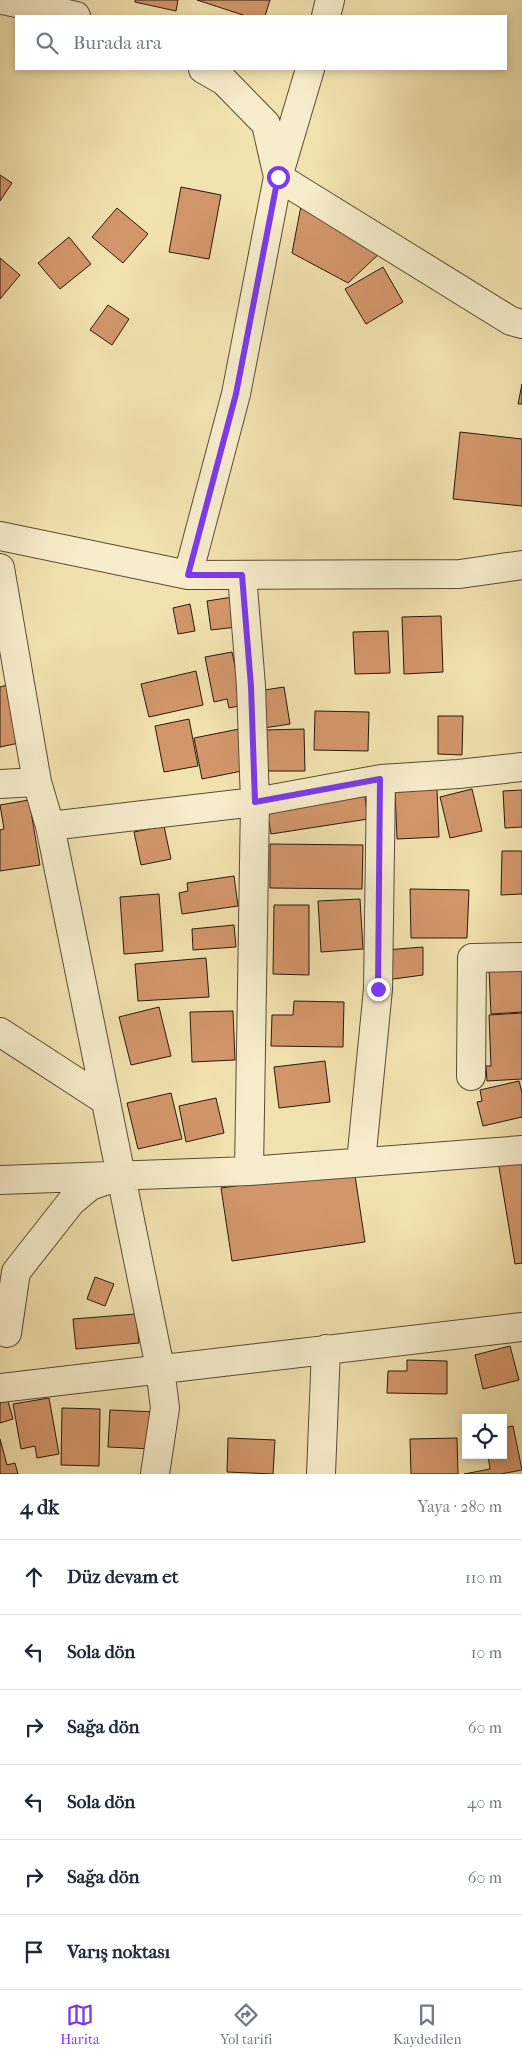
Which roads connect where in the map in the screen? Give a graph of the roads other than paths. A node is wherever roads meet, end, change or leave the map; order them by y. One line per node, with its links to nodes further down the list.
1 (3, 0): 3 (street)
2 (330, 0): 4 (street)
3 (71, 15)
4 (326, 15)
5 (205, 70): 7 (street)
6 (310, 70): 7 (street)
7 (278, 177): 8 (street); 12 (street)
8 (522, 324)
9 (0, 536): 12 (street)
10 (522, 566): 13 (street)
11 (0, 568): 16 (street)
12 (188, 575): 13 (street)
13 (242, 575): 18 (street)
14 (522, 768): 15 (street)
15 (380, 779): 18 (street); 25 (street)
16 (37, 782): 17 (street); 19 (street)
17 (0, 784)
18 (255, 802): 19 (street); 26 (street)
19 (50, 826): 23 (street)
20 (522, 958): 22 (street)
21 (3, 1042): 23 (street)
22 (471, 1076)
23 (106, 1101): 27 (street)
24 (522, 1150): 25 (street)
25 (361, 1162): 26 (street)
26 (249, 1171): 27 (street)
27 (121, 1176): 28 (street); 30 (street); 32 (street)
28 (0, 1180)
29 (522, 1327): 31 (street)
30 (7, 1333)
31 (326, 1349): 32 (street); 35 (street)
32 (160, 1368): 33 (street); 34 (street)
33 (0, 1388)
34 (155, 1474)
35 (321, 1474)

